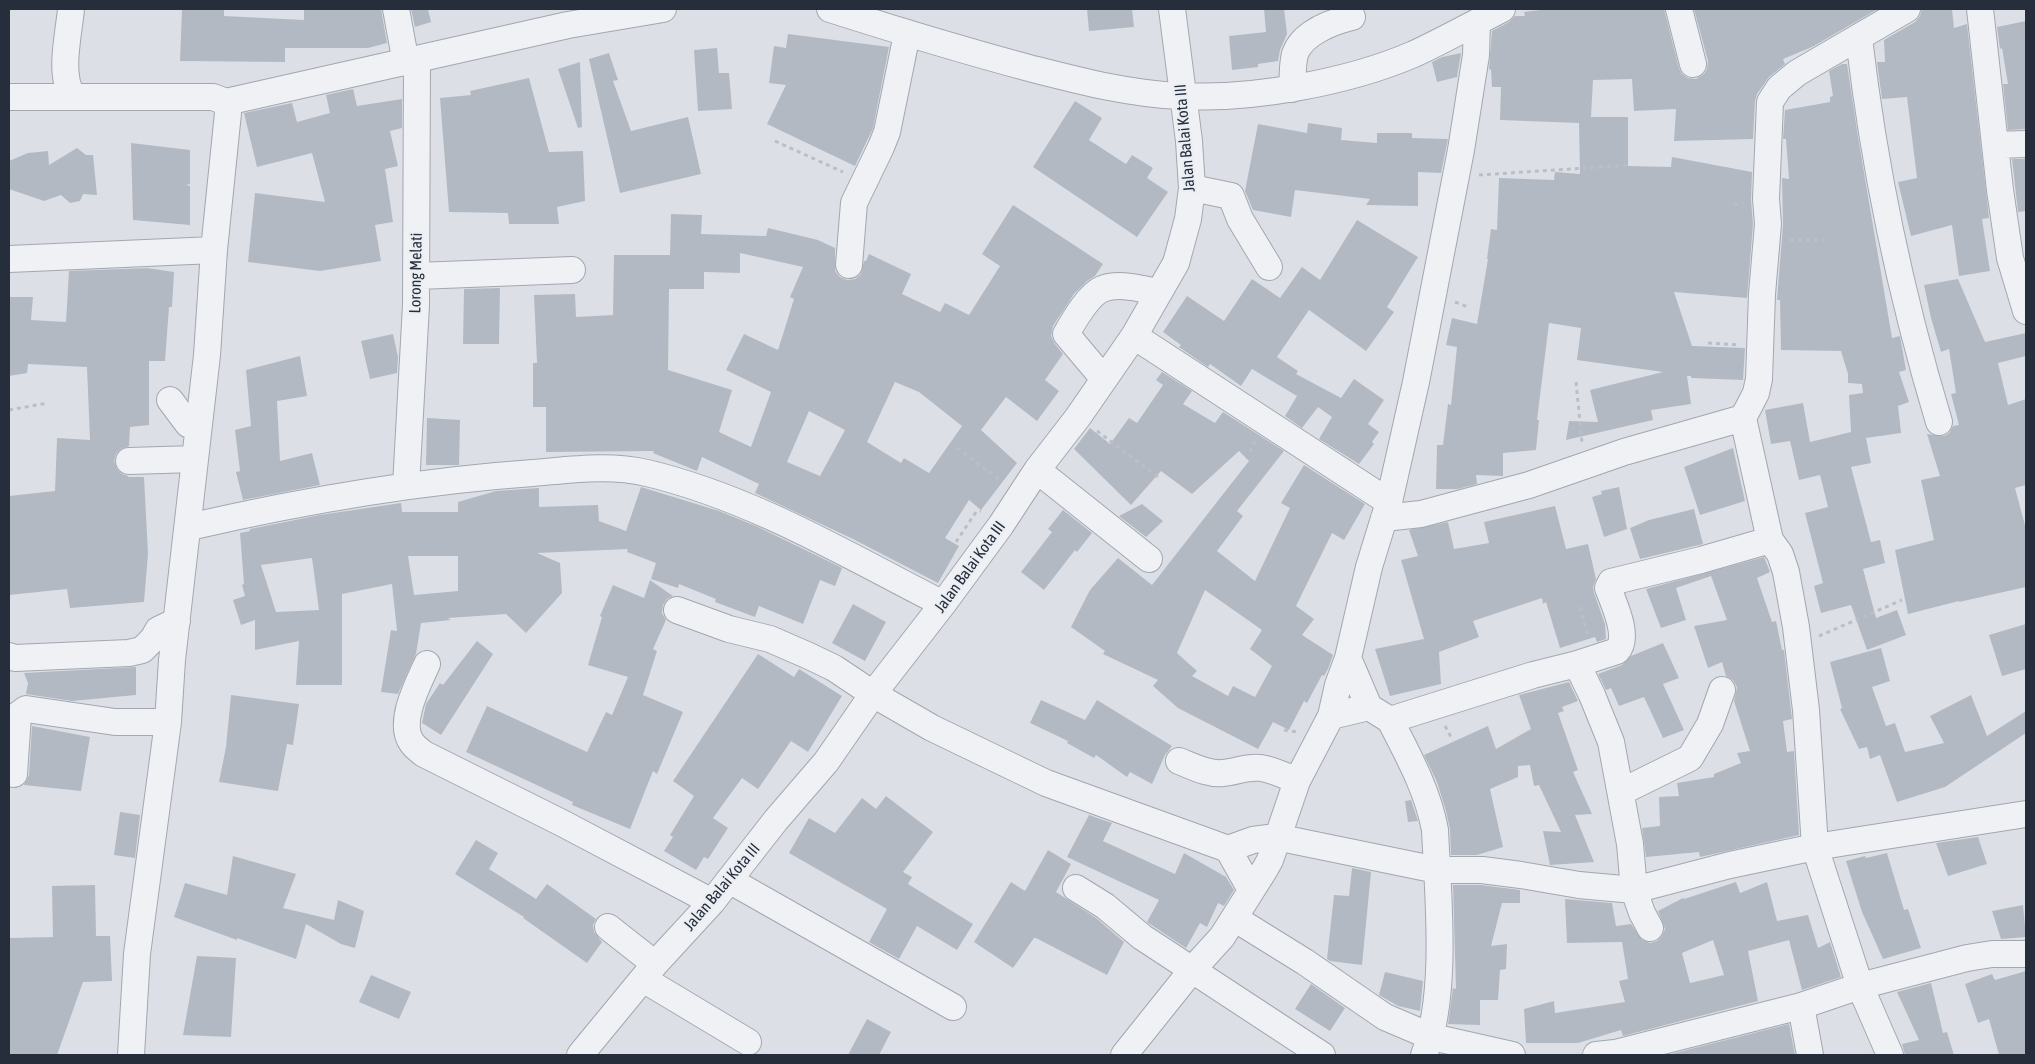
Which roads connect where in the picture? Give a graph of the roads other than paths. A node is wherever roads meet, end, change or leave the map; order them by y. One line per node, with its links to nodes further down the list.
1 (71, 9): 17 (street)
2 (396, 9): 14 (street, Lorong Melati)
3 (663, 9): 14 (street)
4 (830, 9): 12 (street)
5 (1172, 9): 18 (street, Jalan Balai Kota III)
6 (1502, 9): 11 (street)
7 (1679, 9): 15 (street)
8 (1907, 9): 13 (street)
9 (1980, 9): 22 (street)
10 (1352, 17): 16 (street)
11 (1477, 23): 16 (street); 42 (street)
12 (907, 34): 18 (street); 26 (street)
13 (1859, 38): 35 (street); 36 (street)
14 (411, 61): 20 (street); 29 (street, Lorong Melati)
15 (1692, 64)
16 (1292, 89): 18 (street)
17 (73, 96): 19 (street); 20 (street)
18 (1182, 96): 23 (street, Jalan Balai Kota III)
19 (9, 97)
20 (226, 102): 24 (street)
21 (2026, 144): 22 (street)
22 (1995, 145): 31 (street)
23 (1192, 188): 27 (street); 30 (street, Jalan Balai Kota III)
24 (214, 250): 25 (street); 37 (street)
25 (9, 260)
26 (849, 264)
27 (1269, 267)
28 (572, 270): 29 (street)
29 (417, 276): 41 (street, Lorong Melati)
30 (1159, 292): 32 (street, Jalan Balai Kota III); 33 (street)
31 (2026, 311)
32 (1134, 336): 33 (street, Jalan Balai Kota III); 42 (street)
33 (1103, 378): 40 (street, Jalan Balai Kota III)
34 (170, 400): 37 (street)
35 (1743, 418): 42 (street); 44 (street)
36 (1939, 422)
37 (199, 424): 38 (street)
38 (194, 459): 39 (street); 43 (street)
39 (129, 461)
40 (1037, 470): 45 (street); 46 (street, Jalan Balai Kota III)
41 (406, 486): 43 (street); 46 (street)
42 (1387, 510): 50 (street)
43 (189, 527): 48 (street)
44 (1770, 540): 51 (street); 64 (street)
45 (1149, 559)
46 (943, 604): 54 (street, Jalan Balai Kota III)
47 (677, 610): 54 (street)
48 (177, 621): 49 (street); 57 (street)
49 (9, 656)
50 (1348, 658): 55 (street); 56 (street)
51 (1585, 661): 55 (street); 61 (street)
52 (426, 664): 71 (street)
53 (1722, 690): 61 (street)
54 (873, 694): 65 (street); 67 (street, Jalan Balai Kota III)
55 (1380, 713): 56 (street); 66 (street)
56 (1331, 716): 60 (street)
57 (168, 722): 59 (street); 84 (street)
58 (1179, 761): 60 (street)
59 (14, 774)
60 (1297, 781): 63 (street)
61 (1621, 792): 70 (street)
62 (2026, 814): 64 (street)
63 (1276, 837): 65 (street); 66 (street); 69 (street)
64 (1815, 847): 70 (street); 78 (street)
65 (1228, 849): 69 (street)
66 (1437, 870): 70 (street); 82 (street)
67 (729, 880): 71 (street, Jalan Balai Kota III); 80 (street)
68 (1076, 888): 76 (street)
69 (1251, 890): 72 (street)
70 (1634, 890): 74 (street)
71 (712, 902): 77 (street, Jalan Balai Kota III)
72 (1234, 918): 76 (street); 82 (street)
73 (608, 927): 77 (street)
74 (1650, 928)
75 (2026, 954): 78 (street)
76 (1192, 970): 83 (street); 86 (street)
77 (649, 972): 81 (street); 85 (street, Jalan Balai Kota III)
78 (1860, 986): 79 (street); 90 (street)
79 (1801, 1006): 88 (street); 89 (street)
80 (953, 1007)
81 (748, 1042)
82 (1428, 1046): 87 (street)
83 (1134, 1052)
84 (132, 1055)
85 (580, 1055)
86 (1322, 1055)
87 (1512, 1055)
88 (1609, 1055)
89 (1810, 1055)
90 (1890, 1055)

